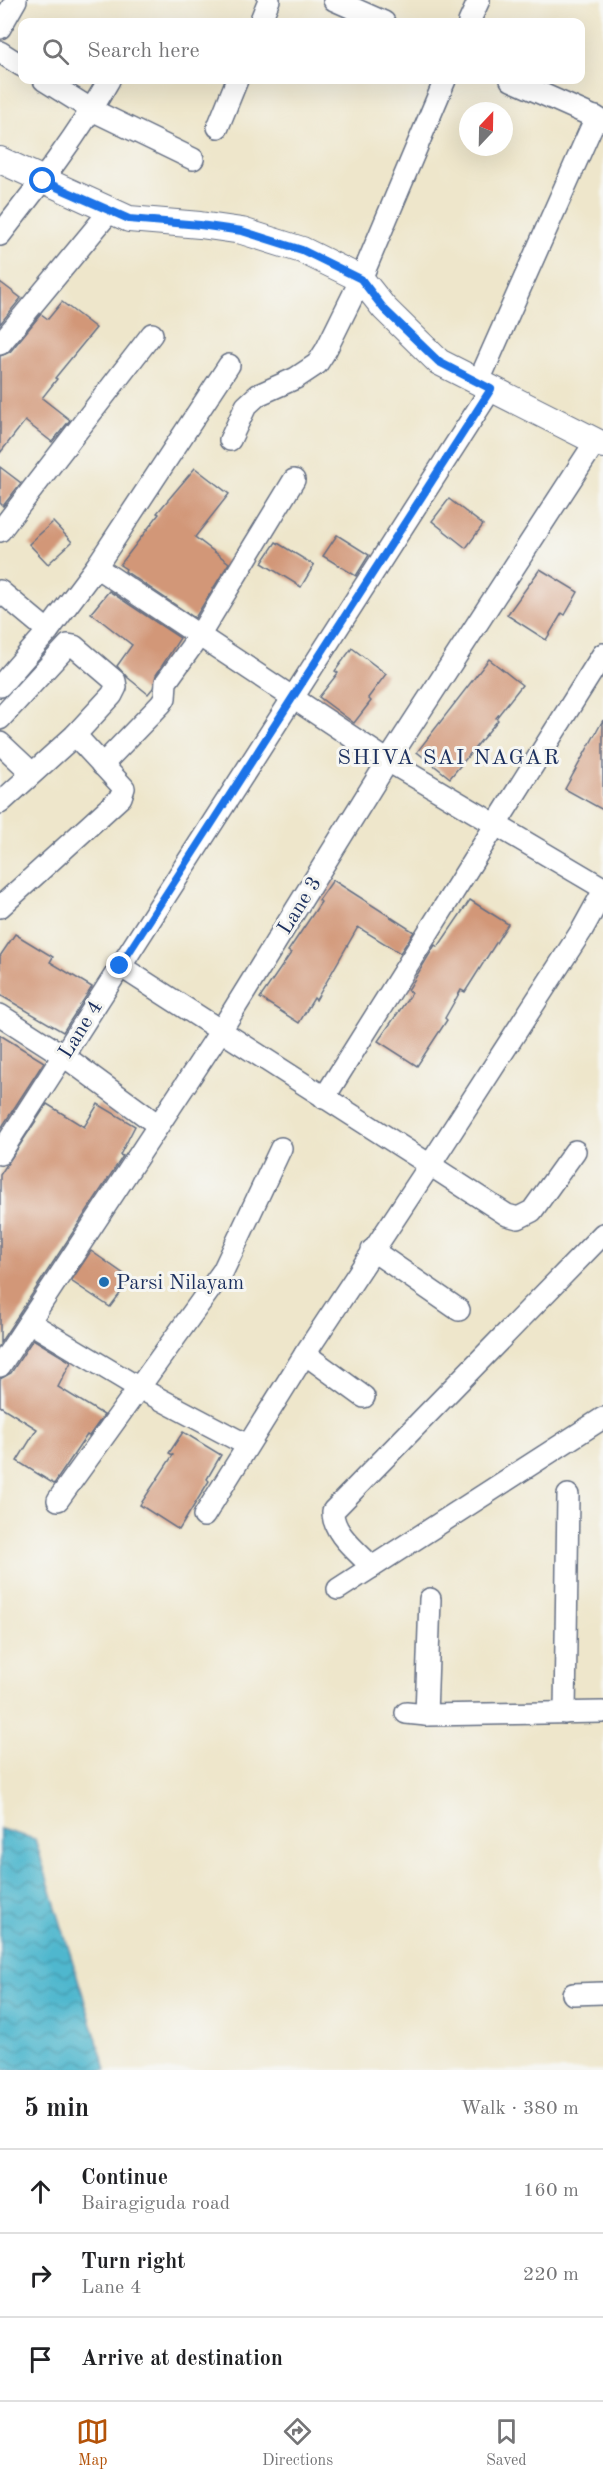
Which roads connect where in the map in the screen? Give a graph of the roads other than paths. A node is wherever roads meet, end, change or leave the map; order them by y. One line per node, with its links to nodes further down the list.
1 (16, 0): 8 (street)
2 (269, 0): 5 (street)
3 (334, 0): 6 (street)
4 (479, 0): 7 (street)
5 (262, 18)
6 (375, 18)
7 (471, 18)
8 (0, 28)
9 (0, 52): 10 (street)
10 (18, 63)
11 (50, 84): 16 (street)
12 (107, 84): 16 (street)
13 (235, 84): 18 (street)
14 (443, 84): 24 (street)
15 (520, 84): 17 (street)
16 (92, 110): 19 (street); 21 (street)
17 (599, 119): 28 (street, Lane 4)
18 (218, 127)
19 (193, 159)
20 (0, 160): 21 (street)
21 (43, 181): 22 (street); 23 (street)
22 (110, 211): 24 (street); 26 (street)
23 (0, 235)
24 (361, 279): 28 (street); 29 (street)
25 (152, 334): 32 (street)
26 (0, 344)
27 (228, 365): 33 (street)
28 (485, 386): 30 (street); 39 (street, Lane 4)
29 (230, 440)
30 (600, 443): 43 (street, Lane 3)
31 (294, 480): 36 (street)
32 (0, 531)
33 (96, 567): 35 (street); 36 (street)
34 (0, 591): 35 (street)
35 (48, 631): 38 (street)
36 (199, 636): 39 (street); 44 (street)
37 (603, 654): 47 (street)
38 (0, 686)
39 (293, 698): 43 (street); 50 (street, Lane 4)
40 (0, 719): 41 (street)
41 (75, 735): 44 (street); 45 (street)
42 (0, 743): 45 (street)
43 (388, 761): 47 (street); 52 (street, Lane 3)
44 (102, 765): 49 (street)
45 (32, 773): 46 (street)
46 (0, 803)
47 (496, 824): 48 (street); 54 (street)
48 (603, 890): 59 (street)
49 (0, 907)
50 (120, 966): 52 (street); 53 (street, Lane 4)
51 (0, 1015): 53 (street)
52 (220, 1032): 54 (street); 55 (street, Lane 3)
53 (64, 1056): 55 (street); 58 (street, Lane 4)
54 (324, 1098): 59 (street)
55 (158, 1125): 63 (street, Lane 3)
56 (280, 1148): 66 (street)
57 (574, 1151): 59 (street)
58 (0, 1154)
59 (430, 1165): 61 (street)
60 (603, 1234): 73 (street)
61 (372, 1250): 62 (street); 64 (street)
62 (459, 1310)
63 (29, 1322): 65 (street, Lane 3); 66 (street)
64 (304, 1354): 67 (street); 69 (street)
65 (0, 1366)
66 (139, 1388): 69 (street); 71 (street)
67 (364, 1397)
68 (603, 1418): 73 (street)
69 (247, 1445): 72 (street)
70 (568, 1495): 76 (street)
71 (58, 1500)
72 (204, 1516)
73 (372, 1567): 74 (street)
74 (338, 1589)
75 (430, 1599): 76 (street)
76 (565, 1713): 77 (street)
77 (603, 1713)
78 (603, 1993): 79 (street)
79 (573, 1994)

